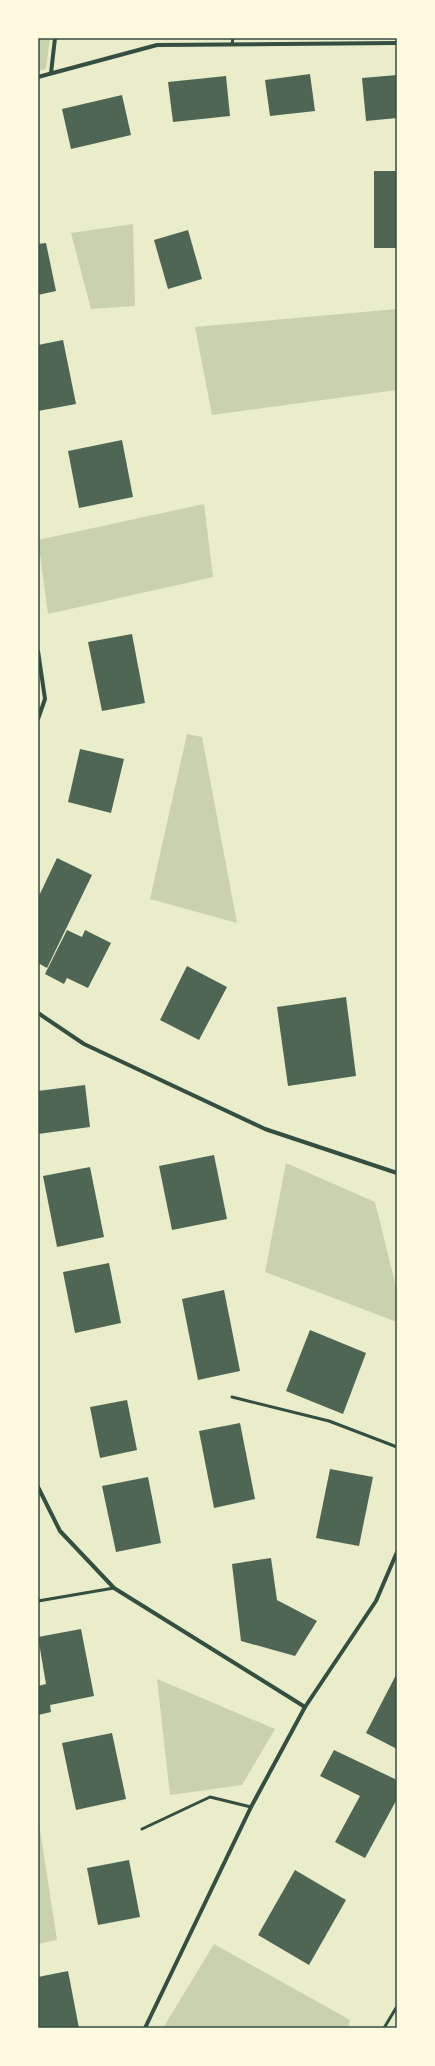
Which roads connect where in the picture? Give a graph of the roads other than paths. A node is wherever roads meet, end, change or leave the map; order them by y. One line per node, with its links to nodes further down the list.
1 (55, 38): 5 (street)
2 (233, 38): 4 (lane)
3 (397, 43): 4 (street)
4 (232, 44): 5 (street)
5 (51, 73): 6 (street)
6 (38, 77)
7 (38, 651): 8 (street)
8 (38, 719)
9 (38, 1013): 10 (street)
10 (397, 1174)
11 (232, 1398): 12 (lane)
12 (397, 1447)
13 (38, 1487): 15 (street)
14 (397, 1552): 17 (street)
15 (114, 1588): 16 (lane); 17 (street)
16 (38, 1601)
17 (305, 1707): 18 (street)
18 (251, 1806): 19 (lane); 21 (street)
19 (142, 1829)
20 (396, 2008): 22 (lane)
21 (145, 2028)
22 (384, 2028)

